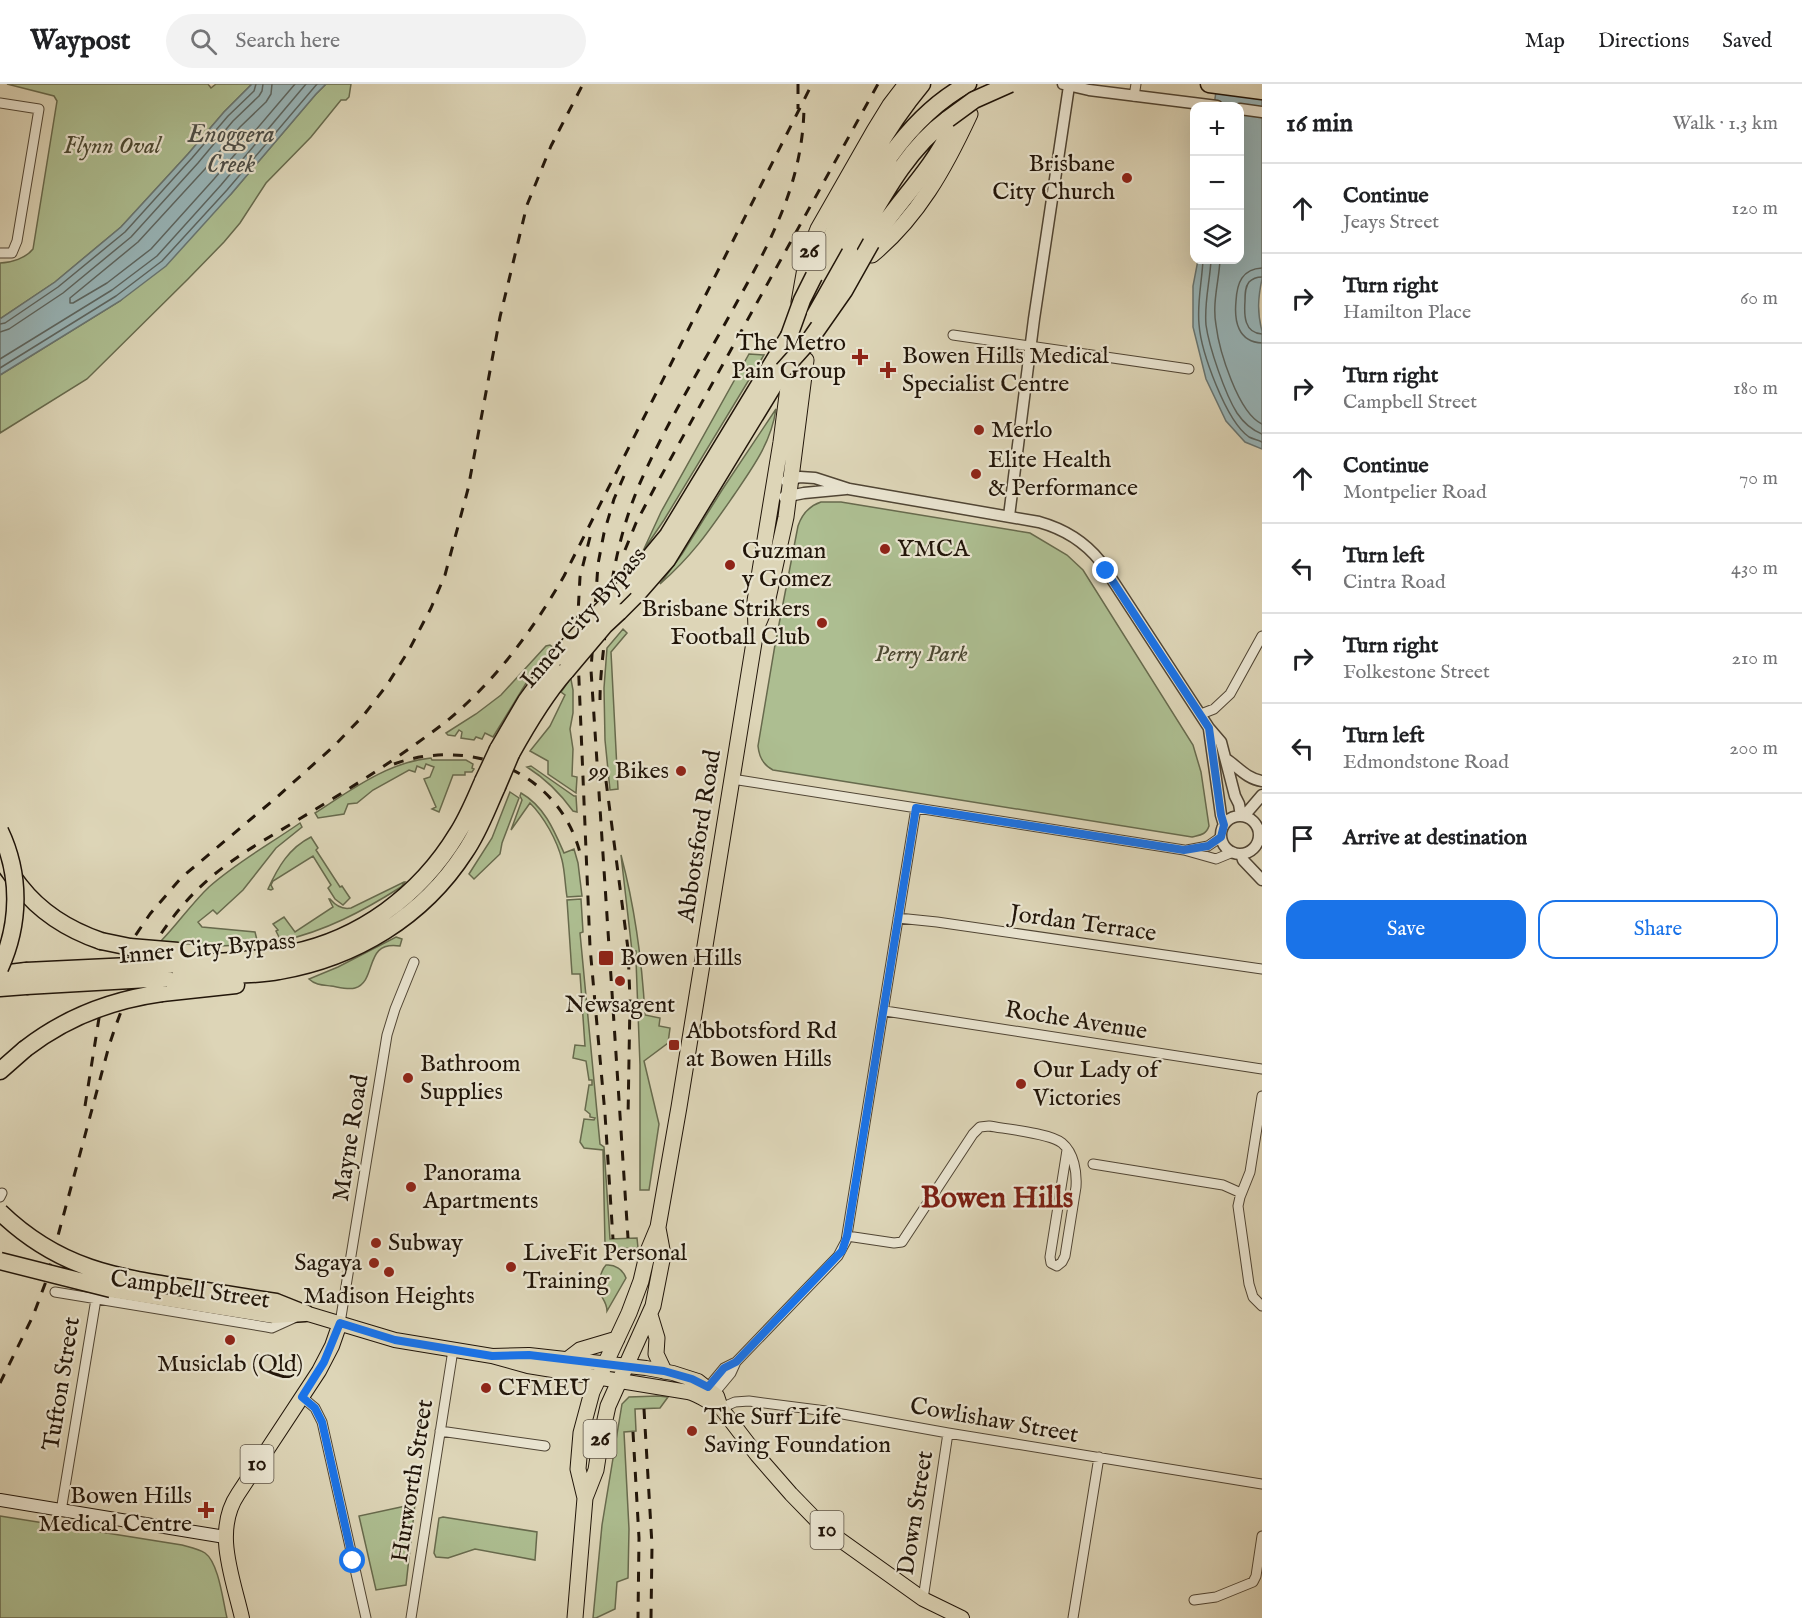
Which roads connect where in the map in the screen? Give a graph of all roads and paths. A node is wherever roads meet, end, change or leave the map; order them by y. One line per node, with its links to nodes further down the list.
1 (906, 84): 26 (highway, Abbotsford Road / 26)
2 (922, 84): 19 (highway, bridge)
3 (1010, 84): 15 (highway, Inner City Bypass, bridge)
4 (1136, 84): 9 (street)
5 (1209, 84): 8 (highway)
6 (1066, 85): 9 (street); 20 (street)
7 (964, 86): 19 (highway, Inner City Bypass, bridge)
8 (1262, 91)
9 (1134, 96): 11 (street)
10 (0, 103): 17 (street)
11 (1190, 103)
12 (1244, 110): 13 (street)
13 (1262, 112)
14 (970, 114): 16 (highway)
15 (949, 124): 16 (highway); 23 (highway, Inner City Bypass, bridge)
16 (871, 249): 23 (highway, bridge)
17 (0, 253)
18 (953, 335): 20 (street)
19 (786, 341): 31 (highway, Inner City Bypass, bridge)
20 (1030, 346): 22 (street); 28 (street)
21 (806, 360): 24 (highway, Abbotsford Road / 26)
22 (1189, 369)
23 (782, 373): 31 (highway, Inner City Bypass, bridge)
24 (792, 479): 25 (street); 26 (street); 27 (highway, Abbotsford Road / 26)
25 (849, 489): 27 (street); 28 (street)
26 (772, 494): 27 (street); 29 (highway, Abbotsford Road / 26)
27 (789, 495): 29 (highway, Abbotsford Road / 26)
28 (1009, 516): 32 (street)
29 (756, 630): 35 (highway, Abbotsford Road / 26)
30 (1262, 636): 32 (street)
31 (562, 664): 37 (highway, Inner City Bypass, bridge)
32 (1201, 714): 33 (street)
33 (1209, 728): 34 (street); 42 (street)
34 (1226, 759): 36 (street); 40 (street)
35 (732, 779): 39 (street); 66 (highway, Abbotsford Road / 26)
36 (1262, 782)
37 (490, 784): 54 (highway, Inner City Bypass); 54 (highway, Inner City Bypass)
38 (1262, 795): 40 (street)
39 (916, 808): 46 (street); 50 (street)
40 (1243, 816): 41 (street); 42 (street)
41 (1260, 823): 45 (street)
42 (1224, 825): 44 (street)
43 (0, 831): 52 (highway, bridge)
44 (1221, 837): 46 (street); 47 (street)
45 (1259, 849): 47 (street)
46 (1184, 850): 47 (street)
47 (1237, 853): 49 (street)
48 (0, 859): 54 (highway, bridge)
49 (1262, 880)
50 (898, 918): 53 (street, Jordan Terrace); 58 (street)
51 (414, 962): 75 (street, Mayne Road)
52 (0, 968)
53 (1262, 969)
54 (169, 972): 56 (highway, Inner City Bypass, bridge); 60 (highway, bridge)
55 (0, 974): 56 (highway, Inner City Bypass)
56 (26, 978): 57 (highway, Inner City Bypass)
57 (0, 988)
58 (885, 1011): 59 (street, Roche Avenue); 67 (street)
59 (1262, 1069)
60 (0, 1071)
61 (1262, 1096): 64 (street)
62 (1067, 1150): 62 (street); 67 (street)
63 (1093, 1164): 64 (street)
64 (1242, 1193): 72 (street)
65 (0, 1212): 70 (highway, bridge)
66 (658, 1227): 74 (highway, Abbotsford Road / 26); 76 (highway, Abbotsford Road / 26)
67 (847, 1236): 84 (street)
68 (0, 1261): 70 (highway, bridge)
69 (55, 1292): 71 (street, Campbell Street)
70 (198, 1297): 73 (highway)
71 (96, 1299): 73 (street, Campbell Street); 94 (street, Tufton Street)
72 (1262, 1306)
73 (305, 1313): 75 (main road)
74 (650, 1315): 80 (highway, Abbotsford Road / 26); 82 (highway)
75 (340, 1323): 77 (main road); 85 (main road, 10)
76 (617, 1339): 79 (highway); 81 (highway, Abbotsford Road / 26)
77 (453, 1350): 78 (main road); 87 (street, Hurworth Street)
78 (492, 1356): 79 (main road); 81 (main road)
79 (567, 1360): 81 (main road)
80 (625, 1366): 81 (main road); 82 (main road); 83 (highway, 26)
81 (601, 1370): 83 (main road); 92 (highway, 26)
82 (664, 1371): 84 (main road)
83 (619, 1380): 84 (main road); 92 (highway, 26)
84 (707, 1395): 86 (main road, 10)
85 (302, 1397): 96 (main road, 10); 100 (street)
86 (721, 1408): 88 (street, Cowlishaw Street); 97 (main road, 10)
87 (440, 1431): 89 (street); 101 (street, Hurworth Street)
88 (948, 1433): 90 (street, Cowlishaw Street); 97 (street, Down Street)
89 (545, 1446)
90 (1099, 1457): 91 (street, Cowlishaw Street); 104 (street)
91 (1262, 1484)
92 (585, 1498): 102 (highway, 26)
93 (0, 1500): 94 (main road)
94 (62, 1511): 96 (main road)
95 (1262, 1536): 98 (street)
96 (225, 1537): 99 (main road, 10)
97 (922, 1599): 103 (main road, 10)
98 (1194, 1600)
99 (242, 1618)
100 (366, 1618)
101 (411, 1618)
102 (575, 1618)
103 (962, 1618)
104 (1073, 1618)

